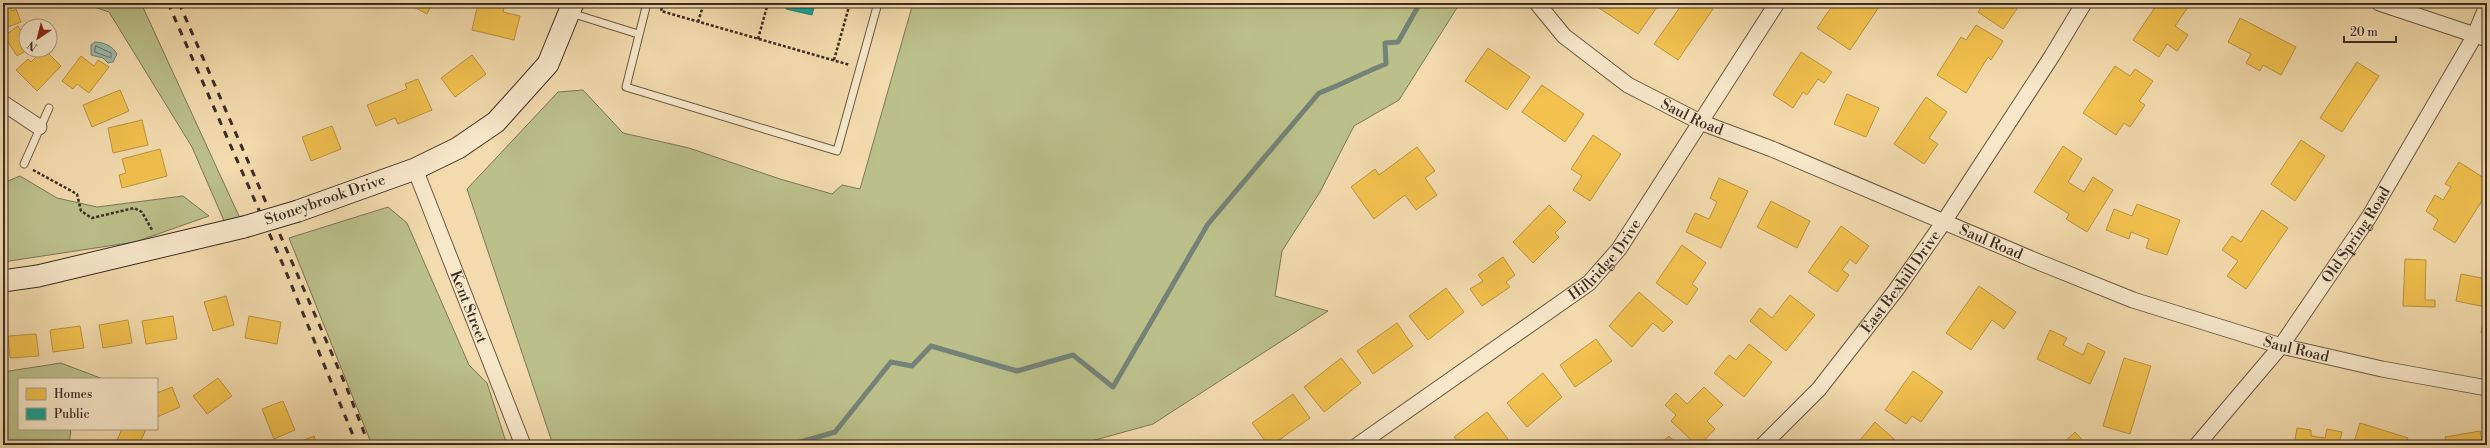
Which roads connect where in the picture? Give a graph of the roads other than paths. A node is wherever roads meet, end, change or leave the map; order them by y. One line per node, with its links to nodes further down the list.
1 (647, 3): 9 (lane)
2 (878, 3): 9 (lane)
3 (1537, 3): 13 (street, Saul Road)
4 (1777, 3): 13 (street, Hillridge Drive)
5 (2084, 3): 17 (street, East Bexhill Drive)
6 (2379, 3): 10 (street)
7 (2487, 6): 10 (street, Old Spring Road)
8 (571, 8): 9 (lane); 16 (street, Stoneybrook Drive)
9 (638, 34)
10 (2480, 38): 19 (street, Old Spring Road)
11 (3, 103): 14 (street)
12 (49, 108): 14 (lane)
13 (1700, 122): 17 (street, Saul Road); 22 (street, Hillridge Drive)
14 (39, 127): 15 (lane)
15 (24, 164)
16 (415, 169): 18 (street, Stoneybrook Drive, bridge); 21 (street, Kent Street)
17 (1943, 223): 19 (street, Saul Road); 23 (street, East Bexhill Drive)
18 (3, 281)
19 (2281, 346): 20 (street, Saul Road); 24 (street, Old Spring Road)
20 (2487, 388)
21 (523, 445)
22 (1358, 445)
23 (1763, 445)
24 (2197, 445)

